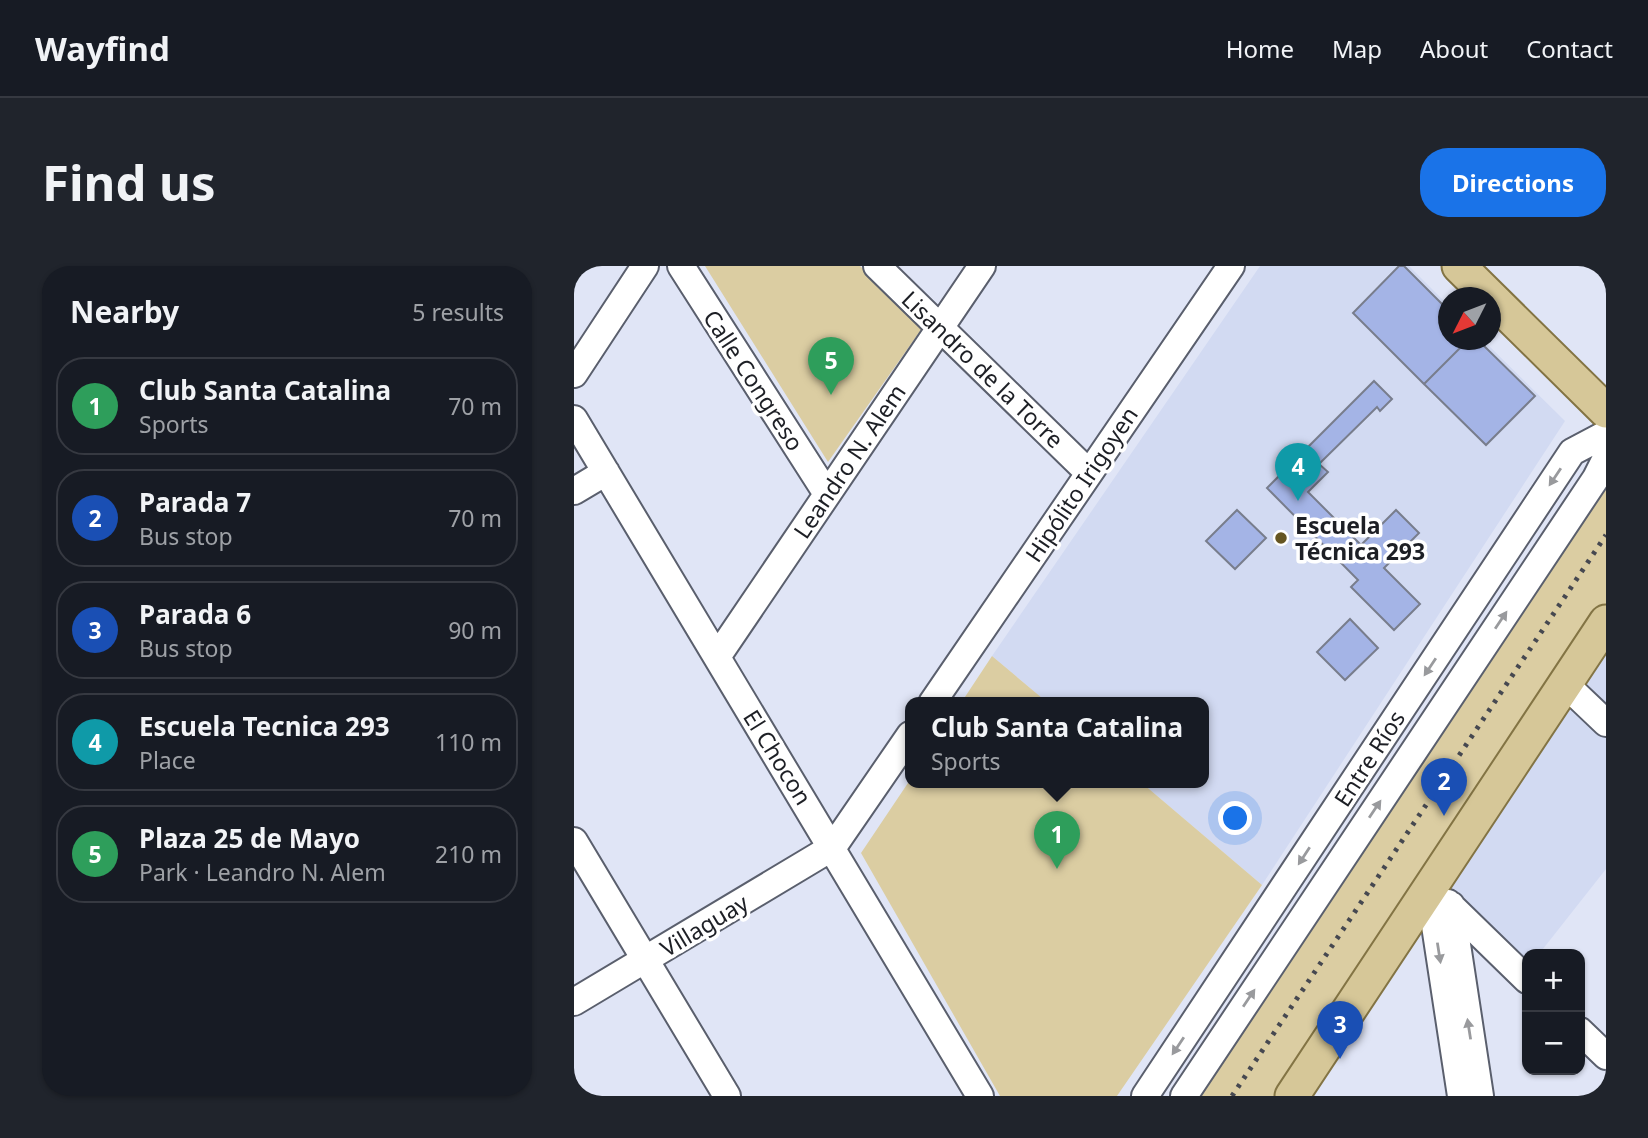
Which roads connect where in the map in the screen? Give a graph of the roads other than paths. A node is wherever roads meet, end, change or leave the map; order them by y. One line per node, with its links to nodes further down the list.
1 (645, 266): 8 (street)
2 (681, 266): 16 (street, Calle Congreso)
3 (877, 266): 7 (street, Lisandro de la Torre)
4 (982, 266): 7 (street, Leandro N. Alem)
5 (1231, 266): 14 (street, Hipólito Irigoyen)
6 (1458, 266): 9 (main road)
7 (940, 327): 14 (street, Lisandro de la Torre); 16 (street, Leandro N. Alem)
8 (574, 374)
9 (1606, 411)
10 (574, 419): 13 (street, El Chocon)
11 (1606, 434): 21 (street, Entre Ríos, one-way to 21)
12 (1606, 458): 23 (street, Entre Ríos, one-way to 12)
13 (606, 472): 15 (street); 18 (street, El Chocon)
14 (1089, 472): 20 (street, Hipólito Irigoyen)
15 (574, 491)
16 (827, 494): 18 (street, Leandro N. Alem)
17 (1606, 622): 19 (main road)
18 (717, 657): 26 (street, El Chocon)
19 (1565, 684): 22 (street); 27 (main road)
20 (936, 697)
21 (1404, 705): 23 (street); 28 (street, Entre Ríos, one-way to 28)
22 (1606, 723)
23 (1431, 725): 29 (street, Entre Ríos, one-way to 23)
24 (905, 742): 26 (street)
25 (574, 841): 30 (street)
26 (833, 847): 30 (street, Villaguay); 36 (street, El Chocon)
27 (1440, 896): 31 (street); 39 (main road); 40 (street, one-way to 40); 41 (street, one-way to 27)
28 (1264, 916): 29 (street); 37 (street, Entre Ríos, one-way to 37)
29 (1292, 934): 38 (street, Entre Ríos, one-way to 29)
30 (645, 960): 32 (street, Villaguay); 35 (street)
31 (1522, 975)
32 (574, 1002)
33 (1585, 1036): 34 (street)
34 (1606, 1056)
35 (727, 1096)
36 (980, 1096)
37 (1145, 1096)
38 (1184, 1096)
39 (1292, 1096)
40 (1461, 1096)
41 (1480, 1096)

